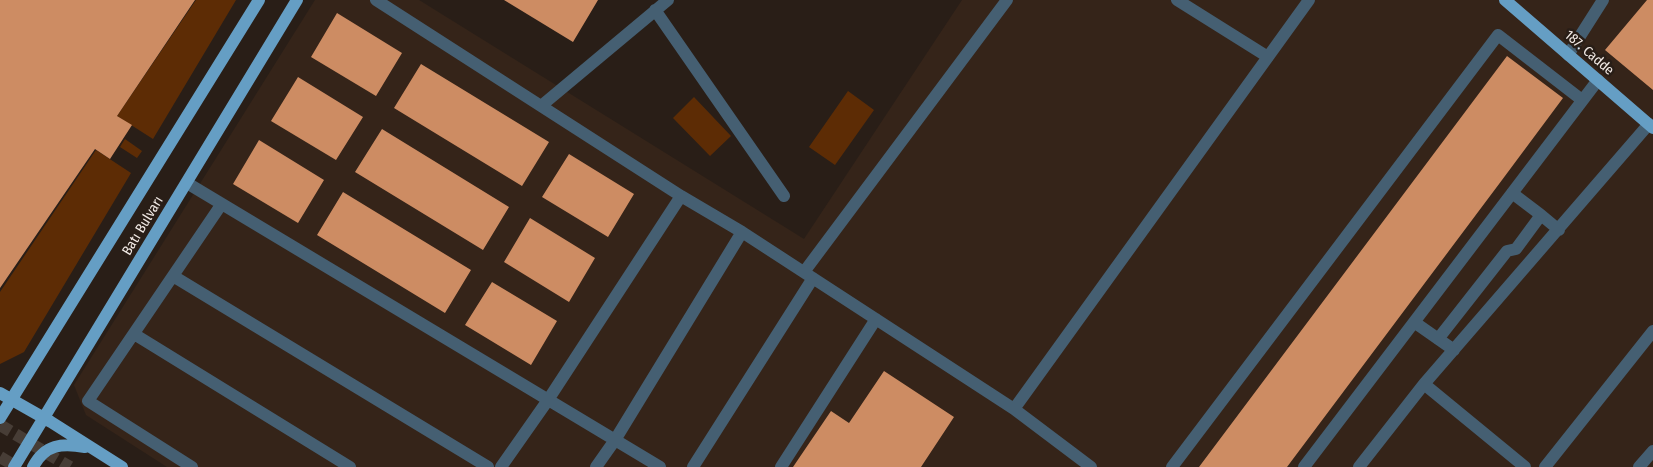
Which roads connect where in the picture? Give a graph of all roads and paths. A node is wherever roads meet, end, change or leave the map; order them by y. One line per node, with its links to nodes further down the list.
1 (259, 0): 35 (main road, Batı Bulvarı)
2 (298, 0): 17 (main road, Batı Bulvarı)
3 (376, 0): 15 (street)
4 (668, 0): 10 (street)
5 (1007, 0): 25 (street)
6 (1177, 0): 12 (street)
7 (1308, 0): 12 (street)
8 (1505, 0): 11 (main road, 187. Cadde)
9 (1603, 0): 11 (street)
10 (655, 10): 15 (street); 20 (street)
11 (1568, 55): 13 (main road, 187. Cadde)
12 (1268, 56): 37 (street)
13 (1598, 80): 14 (street); 16 (main road, 187. Cadde)
14 (1582, 100): 18 (street); 55 (street)
15 (541, 106): 19 (street)
16 (1651, 126): 23 (street)
17 (187, 183): 21 (street); 39 (main road, Batı Bulvarı)
18 (1512, 193): 22 (street); 28 (street)
19 (681, 196): 24 (street); 36 (street)
20 (784, 196)
21 (222, 205): 26 (street); 36 (street)
22 (1541, 215): 23 (street); 31 (street)
23 (1559, 230): 32 (street)
24 (742, 232): 25 (street); 40 (street)
25 (808, 275): 27 (street); 52 (street)
26 (173, 276): 30 (street); 48 (street)
27 (876, 319): 37 (street); 53 (street)
28 (1414, 322): 31 (street); 56 (street)
29 (1653, 331): 59 (street)
30 (134, 334): 46 (street); 47 (street)
31 (1438, 339): 32 (street)
32 (1454, 350): 33 (street)
33 (1424, 384): 57 (street); 58 (street)
34 (0, 393): 35 (main road)
35 (12, 400): 38 (main road, Batı Bulvarı); 39 (main road)
36 (548, 400): 40 (street); 49 (street)
37 (1014, 409): 54 (street)
38 (0, 418)
39 (44, 418): 41 (main road); 43 (main road, Batı Bulvarı)
40 (615, 440): 50 (street); 51 (street)
41 (92, 448): 44 (main road); 45 (main road)
42 (1653, 450): 60 (street)
43 (14, 467)
44 (33, 467)
45 (122, 467)
46 (192, 467)
47 (350, 467)
48 (488, 467)
49 (501, 467)
50 (596, 467)
51 (660, 467)
52 (693, 467)
53 (780, 467)
54 (1091, 467)
55 (1172, 467)
56 (1304, 467)
57 (1359, 467)
58 (1525, 467)
59 (1545, 467)
60 (1639, 467)

